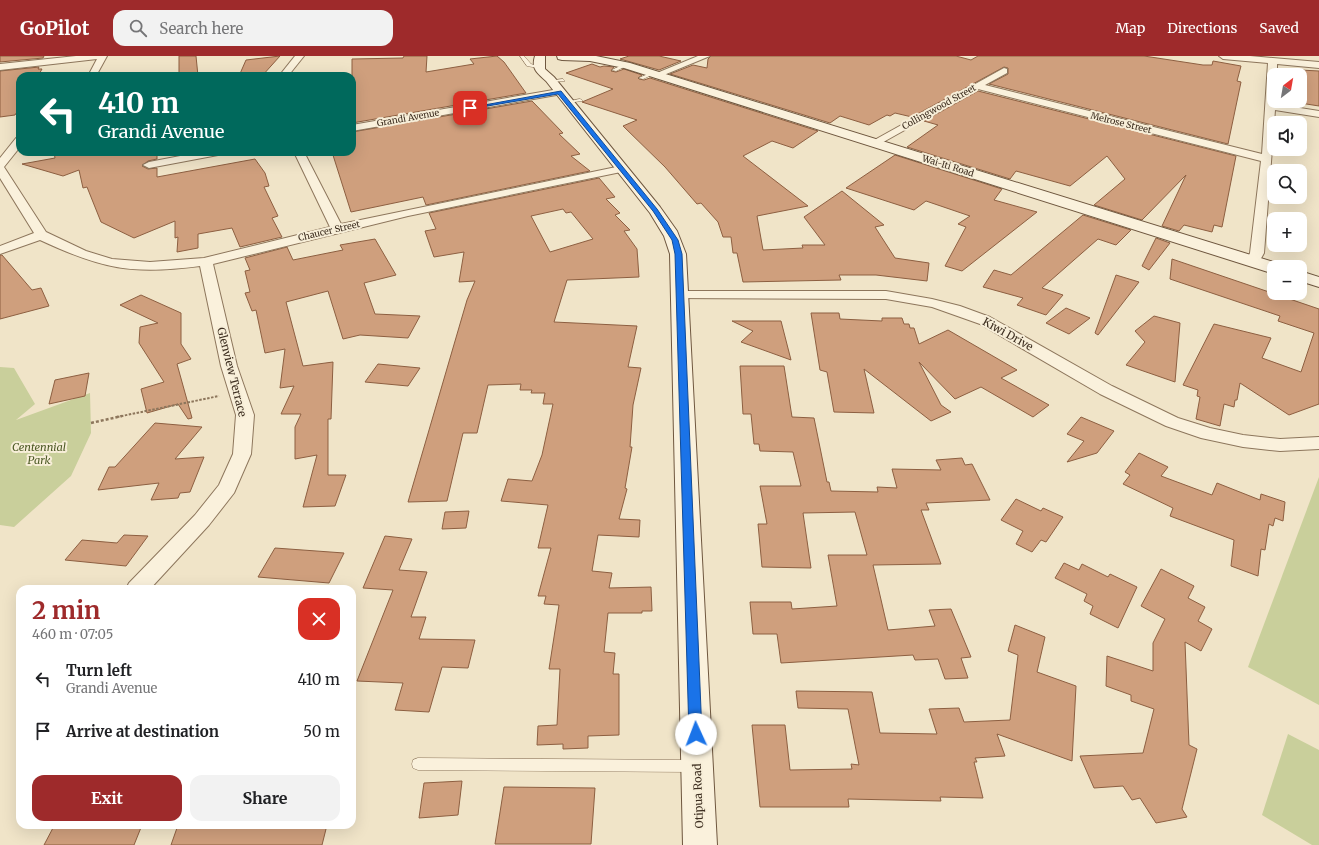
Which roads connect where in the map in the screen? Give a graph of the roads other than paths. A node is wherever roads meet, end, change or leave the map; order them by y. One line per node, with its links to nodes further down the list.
1 (99, 56): 12 (street)
2 (103, 56): 15 (street)
3 (300, 56): 16 (street)
4 (522, 56): 9 (lane)
5 (706, 56): 17 (street)
6 (1223, 56): 8 (street)
7 (603, 57): 11 (street, Wai-Iti Road)
8 (1272, 61): 10 (street); 13 (street)
9 (550, 63): 11 (street, Wai-Iti Road); 18 (lane); 20 (street, Otipua Road)
10 (1319, 65)
11 (621, 66): 17 (street, Wai-Iti Road)
12 (0, 67)
13 (1274, 68)
14 (1004, 71): 19 (street, Collingwood Street)
15 (94, 72)
16 (286, 72)
17 (649, 76): 25 (street, Wai-Iti Road)
18 (563, 80)
19 (976, 86): 25 (street, Collingwood Street); 29 (street, Melrose Street)
20 (559, 92): 24 (street, Grandi Avenue); 33 (street, Otipua Road)
21 (1271, 108): 29 (street)
22 (1283, 108): 23 (street)
23 (1319, 114)
24 (356, 127)
25 (874, 143): 37 (street, Wai-Iti Road)
26 (16, 145): 30 (street)
27 (197, 156): 31 (street)
28 (301, 156): 34 (street)
29 (1268, 159): 37 (street)
30 (0, 165)
31 (149, 165)
32 (0, 168): 35 (street)
33 (621, 169): 34 (street, Chaucer Street); 42 (street, Otipua Road)
34 (337, 229): 38 (street, Chaucer Street)
35 (41, 235): 36 (street); 38 (street, Chaucer Street)
36 (0, 250)
37 (1253, 261): 39 (street, Wai-Iti Road)
38 (206, 262): 44 (street, Glenview Terrace)
39 (1267, 266)
40 (1307, 278): 41 (street)
41 (1319, 282)
42 (679, 295): 43 (street, Kiwi Drive); 46 (street, Otipua Road)
43 (1319, 444)
44 (141, 585)
45 (418, 764): 46 (lane)
46 (697, 766): 47 (street, Otipua Road)
47 (700, 845)

